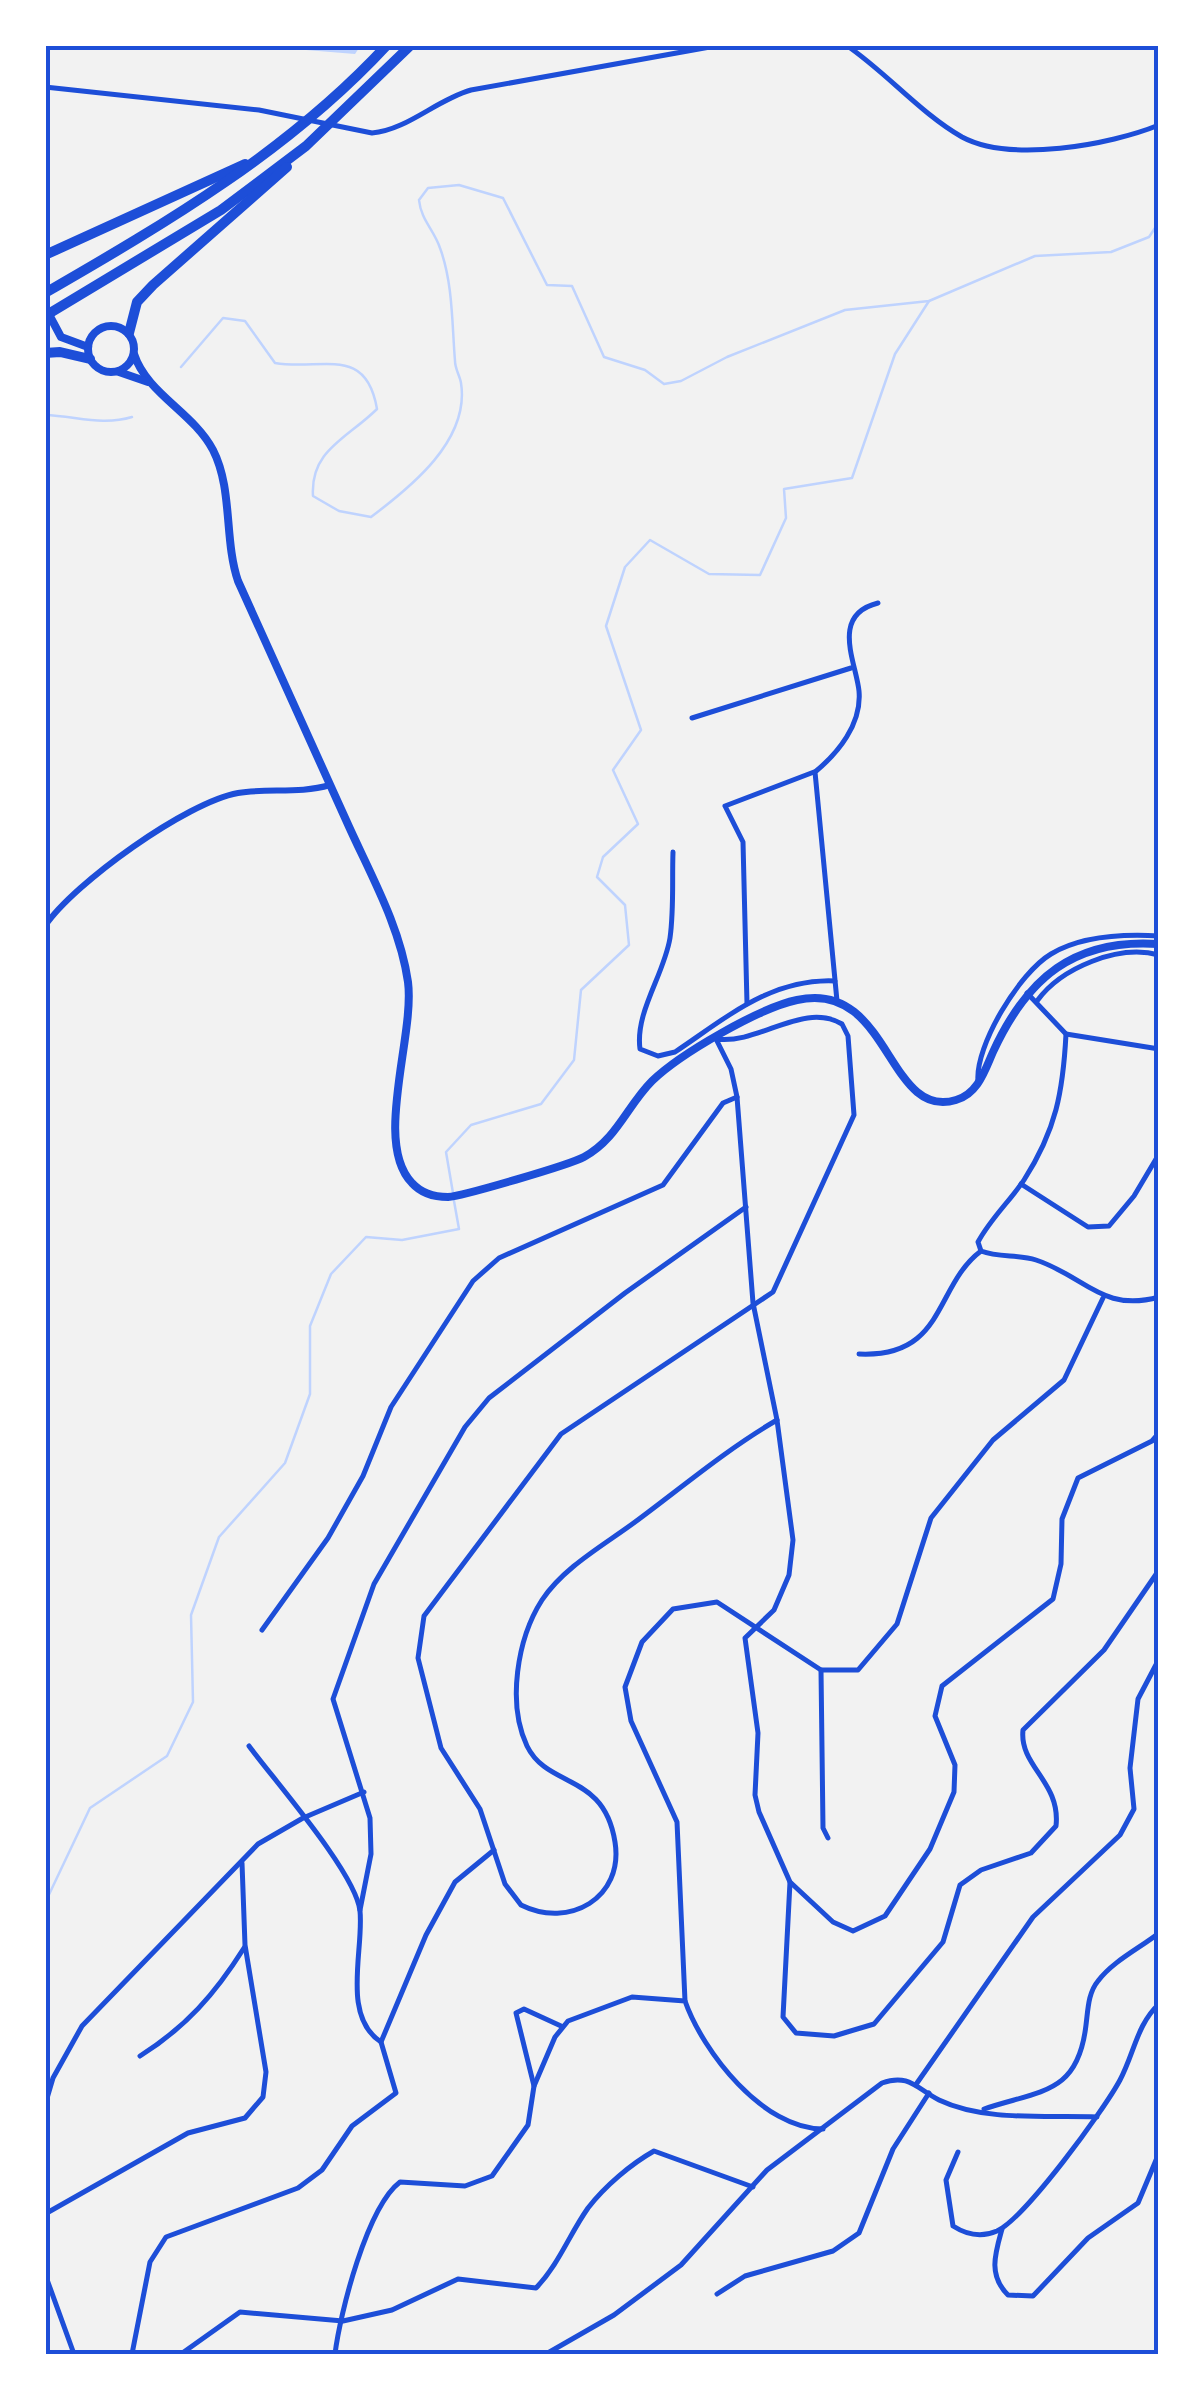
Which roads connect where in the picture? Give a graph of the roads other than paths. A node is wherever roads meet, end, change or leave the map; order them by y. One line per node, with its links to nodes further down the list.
1 (387, 45): 8 (highway)
2 (411, 45): 7 (highway)
3 (721, 45): 5 (street)
4 (846, 45): 6 (street)
5 (45, 88)
6 (1159, 125)
7 (306, 146): 12 (highway); 13 (highway)
8 (260, 158): 9 (highway); 10 (highway)
9 (45, 255)
10 (45, 293)
11 (45, 307): 15 (main road)
12 (45, 316)
13 (129, 333): 15 (main road); 16 (main road)
14 (45, 353): 15 (highway)
15 (89, 353): 17 (main road)
16 (134, 354): 17 (main road); 18 (main road)
17 (118, 372): 18 (main road)
18 (148, 382): 23 (main road)
19 (878, 603): 20 (street)
20 (851, 668): 21 (street); 22 (street)
21 (692, 718)
22 (814, 772): 29 (street); 33 (street)
23 (330, 785): 25 (street); 35 (main road)
24 (673, 852): 33 (street)
25 (45, 926)
26 (1159, 936): 37 (street)
27 (1159, 944): 30 (main road)
28 (1159, 955): 32 (street)
29 (836, 981): 31 (street); 33 (street)
30 (1027, 993): 32 (street); 37 (main road)
31 (838, 1001): 35 (main road); 37 (main road)
32 (1037, 1002): 34 (street)
33 (747, 1004)
34 (1066, 1034): 36 (street); 40 (street)
35 (716, 1040): 38 (street); 45 (street)
36 (1159, 1049)
37 (978, 1083)
38 (737, 1097): 41 (street); 51 (street)
39 (1159, 1154): 40 (street)
40 (1021, 1184): 42 (street)
41 (746, 1207): 45 (street); 55 (street)
42 (981, 1252): 44 (street); 46 (street)
43 (1159, 1297): 44 (street)
44 (1103, 1298): 53 (street)
45 (753, 1304): 47 (street); 58 (street)
46 (859, 1354)
47 (777, 1420): 50 (street); 58 (street)
48 (1159, 1433): 60 (street)
49 (1159, 1570): 60 (street)
50 (759, 1626): 53 (street); 60 (street); 64 (street)
51 (262, 1630)
52 (1159, 1659): 69 (street)
53 (822, 1670): 57 (street)
54 (249, 1746): 56 (street)
55 (364, 1792): 56 (street); 61 (street)
56 (302, 1818): 59 (street); 61 (street)
57 (828, 1838)
58 (494, 1850): 67 (street)
59 (242, 1863): 63 (street); 72 (street)
60 (790, 1882)
61 (360, 1910): 67 (street)
62 (1159, 1933): 73 (street)
63 (246, 1945): 68 (street); 79 (street)
64 (685, 2001): 66 (street); 75 (street)
65 (1159, 2004): 74 (street)
66 (561, 2026): 70 (street); 70 (street)
67 (381, 2042): 85 (street)
68 (140, 2056)
69 (917, 2083): 71 (street); 75 (street)
70 (534, 2086): 83 (street)
71 (929, 2093): 73 (street); 82 (street)
72 (45, 2106)
73 (981, 2110): 74 (street)
74 (1097, 2117): 80 (street)
75 (822, 2129): 78 (street)
76 (958, 2152): 80 (street)
77 (1159, 2153): 80 (street)
78 (753, 2186): 83 (street); 88 (street)
79 (45, 2214)
80 (1002, 2229)
81 (45, 2274): 84 (street)
82 (718, 2294)
83 (342, 2321): 86 (street); 87 (street)
84 (74, 2354)
85 (132, 2354)
86 (181, 2354)
87 (335, 2354)
88 (546, 2354)

